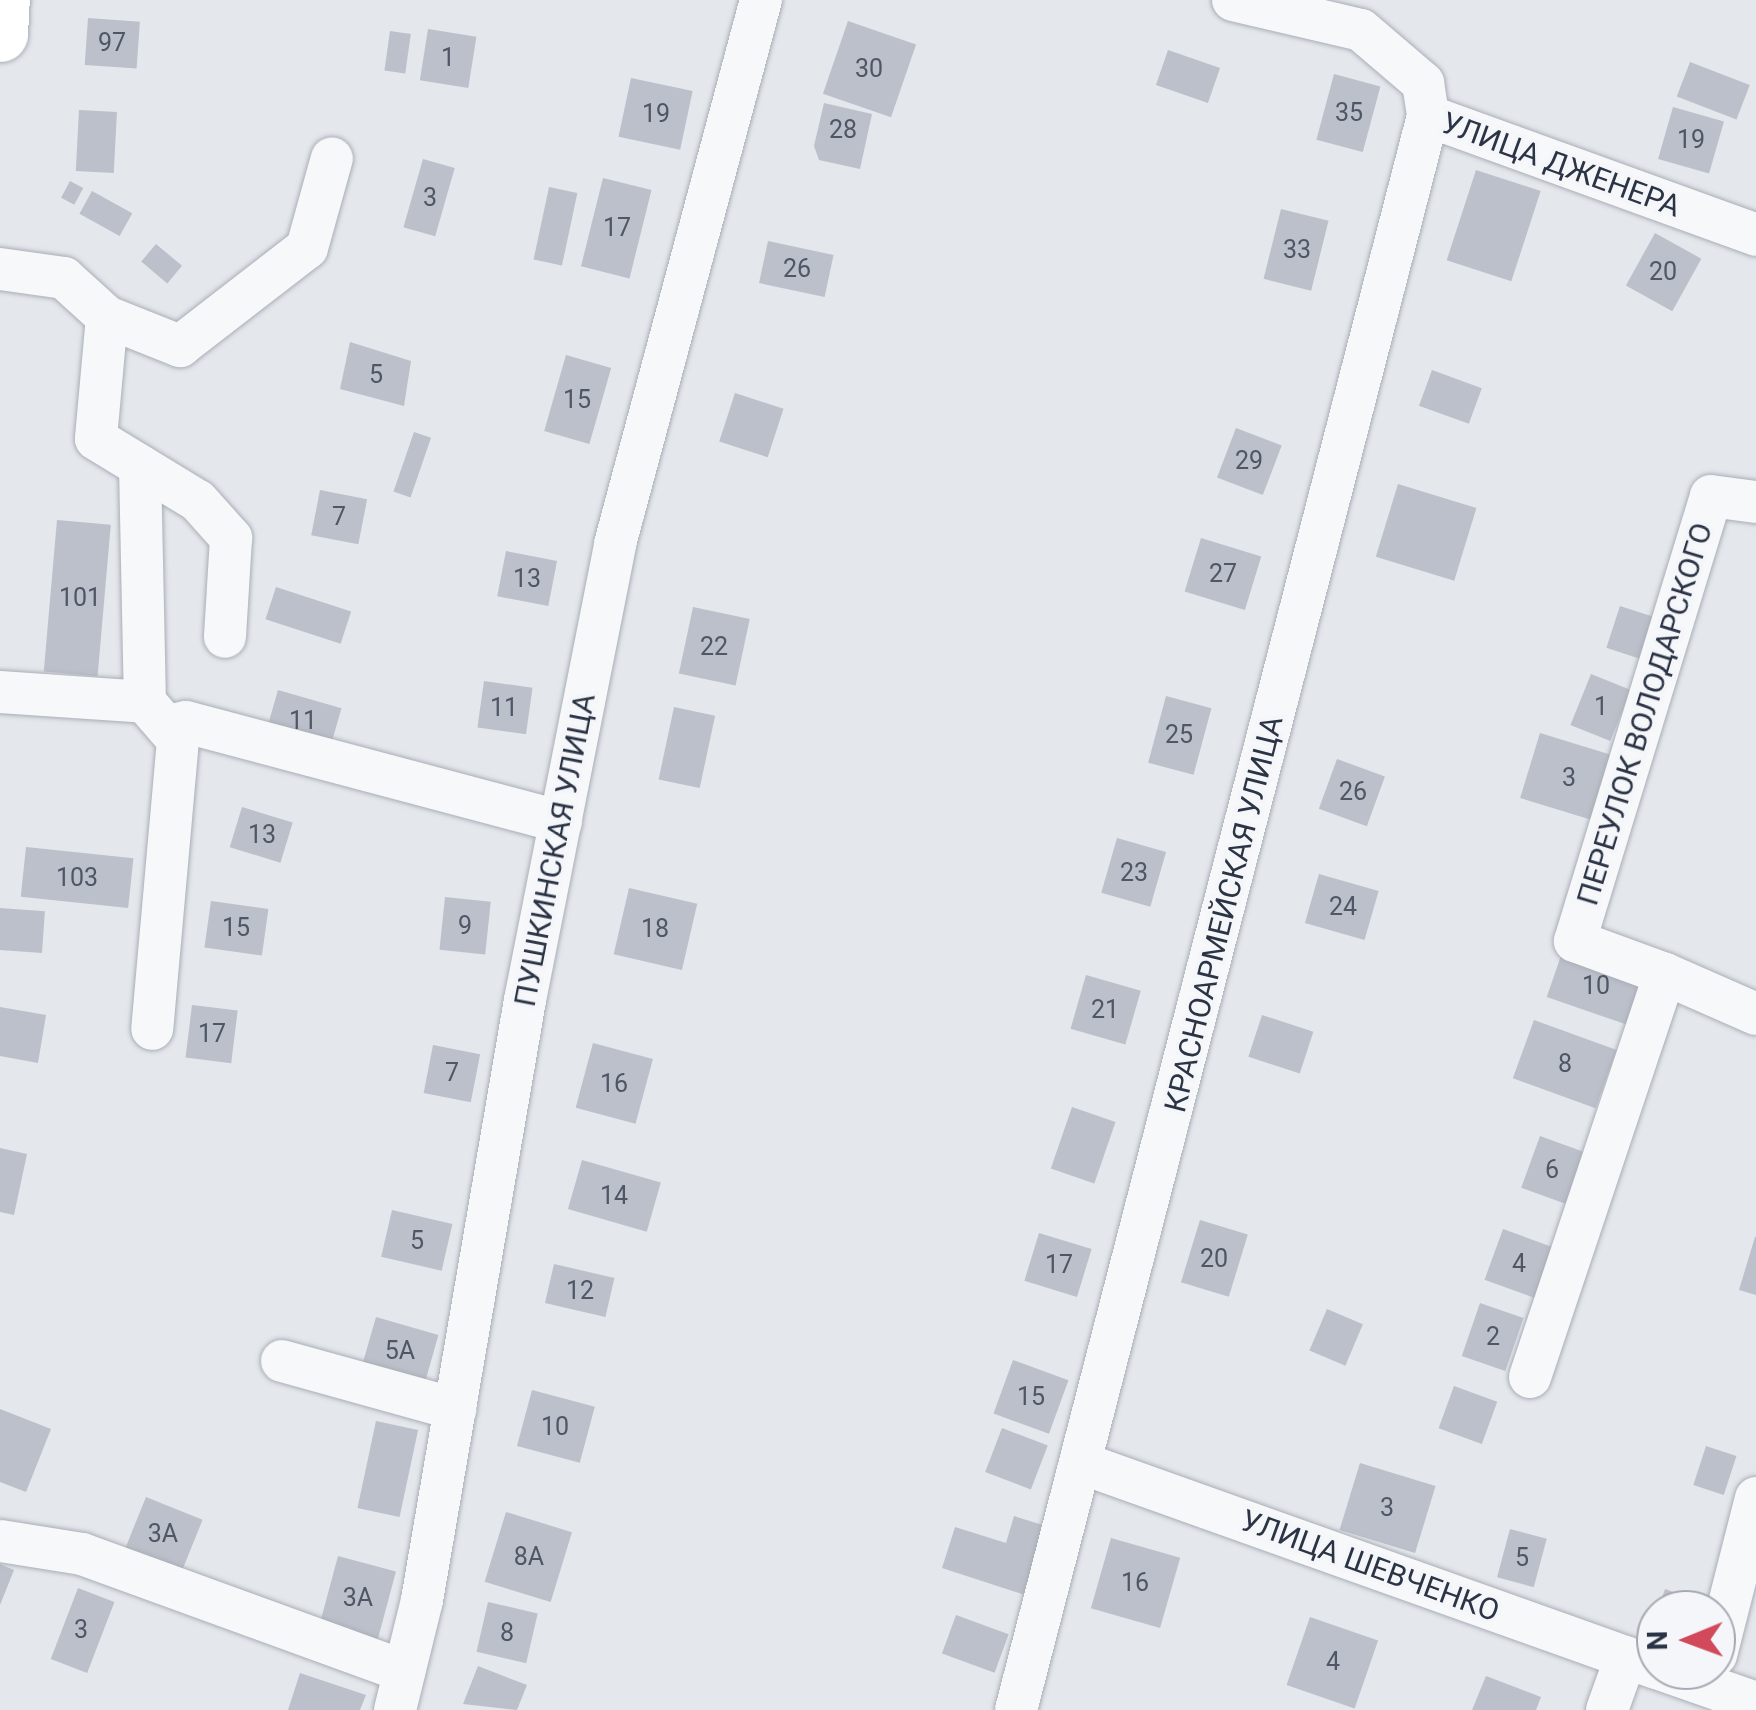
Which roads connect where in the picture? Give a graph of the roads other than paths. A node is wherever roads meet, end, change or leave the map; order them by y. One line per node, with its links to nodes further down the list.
1 (2, 0): 4 (main road)
2 (761, 0): 15 (street, ПУШКИНСКАЯ УЛИЦА)
3 (1234, 0): 5 (street, УЛИЦА ДЖЕНЕРА)
4 (0, 34)
5 (1428, 116): 7 (street, УЛИЦА ДЖЕНЕРА); 22 (street, КРАСНОАРМЕЙСКАЯ УЛИЦА)
6 (332, 158): 9 (street)
7 (1756, 235)
8 (0, 269): 9 (street)
9 (107, 317): 10 (street)
10 (140, 466): 12 (street); 14 (street)
11 (1756, 502): 16 (street, ПЕРЕУЛОК ВОЛОДАРСКОГО)
12 (225, 637)
13 (0, 692): 14 (street)
14 (155, 714): 15 (street); 18 (street)
15 (560, 822): 21 (street, ПУШКИНСКАЯ УЛИЦА)
16 (1665, 974): 17 (street, ПЕРЕУЛОК ВОЛОДАРСКОГО); 20 (street)
17 (1756, 1014)
18 (152, 1028)
19 (282, 1361): 21 (street)
20 (1530, 1377)
21 (454, 1409): 28 (street, ПУШКИНСКАЯ УЛИЦА)
22 (1084, 1464): 26 (street, УЛИЦА ШЕВЧЕНКО); 29 (street, КРАСНОАРМЕЙСКАЯ УЛИЦА)
23 (1756, 1498): 25 (street)
24 (0, 1541): 28 (street)
25 (1733, 1590)
26 (1636, 1661)
27 (1636, 1678): 30 (street)
28 (400, 1690)
29 (1016, 1710)
30 (1607, 1710)

